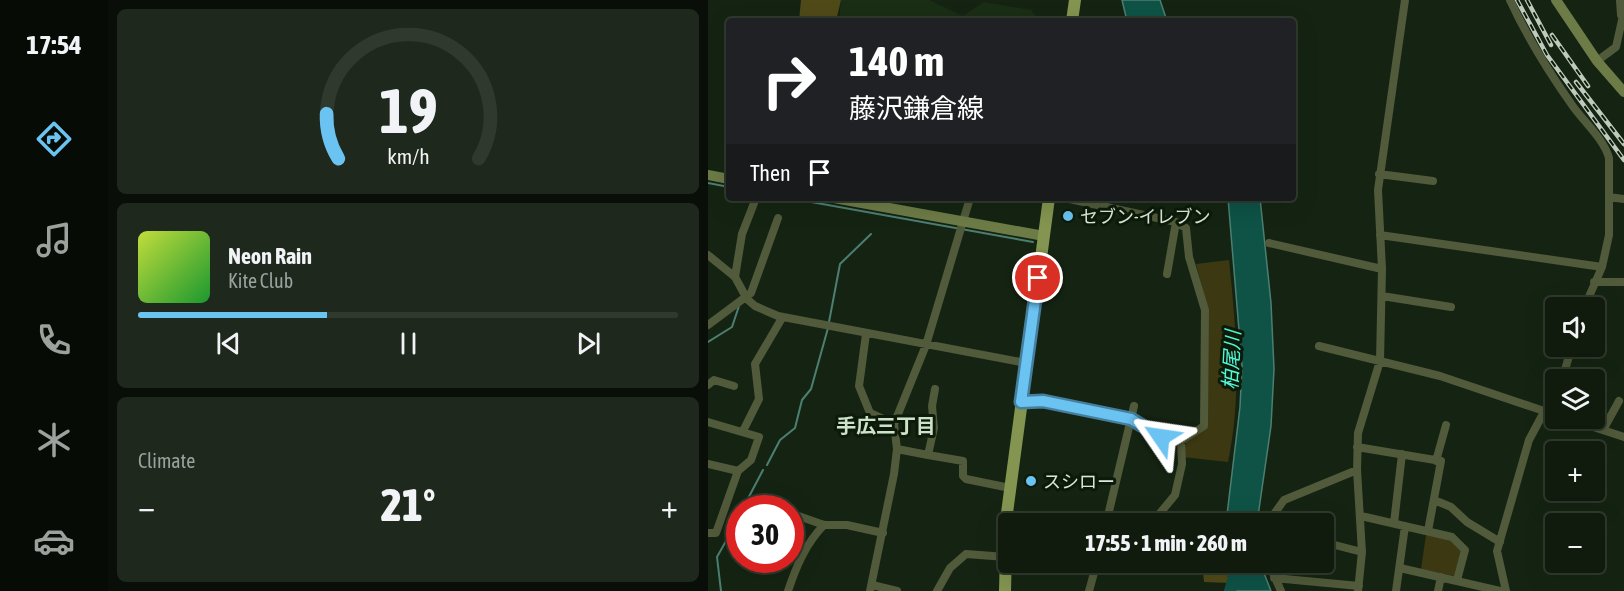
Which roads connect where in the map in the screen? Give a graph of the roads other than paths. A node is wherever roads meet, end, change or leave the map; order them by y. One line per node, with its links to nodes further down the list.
1 (1075, 0): 7 (main road)
2 (1405, 0): 12 (street)
3 (1510, 0): 16 (street)
4 (1556, 0): 10 (street)
5 (1620, 0): 8 (street)
6 (1624, 11): 8 (street)
7 (1072, 18)
8 (1621, 23): 9 (street)
9 (1620, 48): 10 (street)
10 (1597, 61): 11 (street)
11 (1624, 92)
12 (1379, 174): 15 (street); 26 (street)
13 (708, 175): 14 (street)
14 (726, 178)
15 (1433, 182)
16 (1609, 197): 17 (street); 31 (street)
17 (1624, 199)
18 (755, 201): 34 (street)
19 (850, 201): 24 (street)
20 (969, 201): 24 (street)
21 (1049, 201): 27 (main road)
22 (1079, 201): 25 (street)
23 (778, 218): 39 (street)
24 (962, 222): 27 (street); 44 (street)
25 (1176, 222): 33 (street); 64 (street)
26 (1380, 235): 31 (street); 32 (street)
27 (1044, 236): 47 (main road)
28 (1269, 243): 32 (street)
29 (708, 255): 30 (street)
30 (712, 262): 34 (street)
31 (1602, 267): 35 (street)
32 (1382, 269): 37 (street)
33 (1167, 274)
34 (735, 277): 39 (street)
35 (1594, 282): 36 (street); 38 (street)
36 (1624, 282)
37 (1382, 296): 40 (street); 46 (street)
38 (1588, 297)
39 (747, 298): 41 (street); 42 (street)
40 (1451, 307)
41 (782, 318): 43 (street); 62 (street)
42 (708, 325)
43 (866, 334): 44 (street); 58 (street)
44 (926, 345): 47 (street); 58 (street)
45 (1319, 346): 46 (street)
46 (1380, 361): 54 (street); 65 (street)
47 (1026, 363): 52 (main road)
48 (708, 385): 49 (street)
49 (734, 386)
50 (935, 389): 68 (street)
51 (1619, 401): 61 (street)
52 (1021, 402): 56 (street); 73 (main road)
53 (1134, 406): 56 (street)
54 (1545, 412)
55 (1545, 418): 87 (street)
56 (1131, 419): 64 (street); 76 (street)
57 (708, 422): 62 (street)
58 (894, 424): 66 (street)
59 (1446, 426): 69 (street)
60 (1600, 429): 61 (street)
61 (1603, 430): 63 (street)
62 (743, 431): 72 (street)
63 (1624, 437)
64 (1181, 441): 77 (street)
65 (1358, 447): 67 (street); 71 (street)
66 (897, 449): 68 (street); 86 (street)
67 (1402, 454): 69 (street); 81 (street)
68 (928, 455): 73 (street)
69 (1436, 461): 74 (street)
70 (708, 464): 72 (street)
71 (1357, 470): 78 (street); 79 (street)
72 (738, 471): 85 (street)
73 (1010, 488): 75 (main road)
74 (1434, 500): 84 (street); 87 (street)
75 (1009, 513)
76 (1109, 513)
77 (1159, 513)
78 (1275, 513)
79 (1360, 516): 81 (street); 89 (street)
80 (804, 518): 82 (street)
81 (1394, 523): 83 (street)
82 (824, 525): 86 (street); 100 (street)
83 (1405, 526): 84 (street); 91 (street)
84 (1428, 531): 97 (street)
85 (708, 533)
86 (883, 533): 98 (street)
87 (1500, 542): 109 (street)
88 (1334, 545): 89 (street)
89 (1362, 552): 99 (street)
90 (998, 560): 102 (street)
91 (1400, 568): 95 (street); 106 (street)
92 (1006, 573): 103 (main road)
93 (1094, 573): 104 (street)
94 (1272, 573): 96 (street)
95 (1441, 577): 97 (street); 107 (street)
96 (1274, 578): 99 (street); 105 (street)
97 (1457, 580): 108 (street)
98 (871, 588): 101 (street)
99 (1359, 588)
100 (788, 591)
101 (897, 591)
102 (937, 591)
103 (1005, 591)
104 (1089, 591)
105 (1281, 591)
106 (1396, 591)
107 (1438, 591)
108 (1500, 591)
109 (1506, 591)

